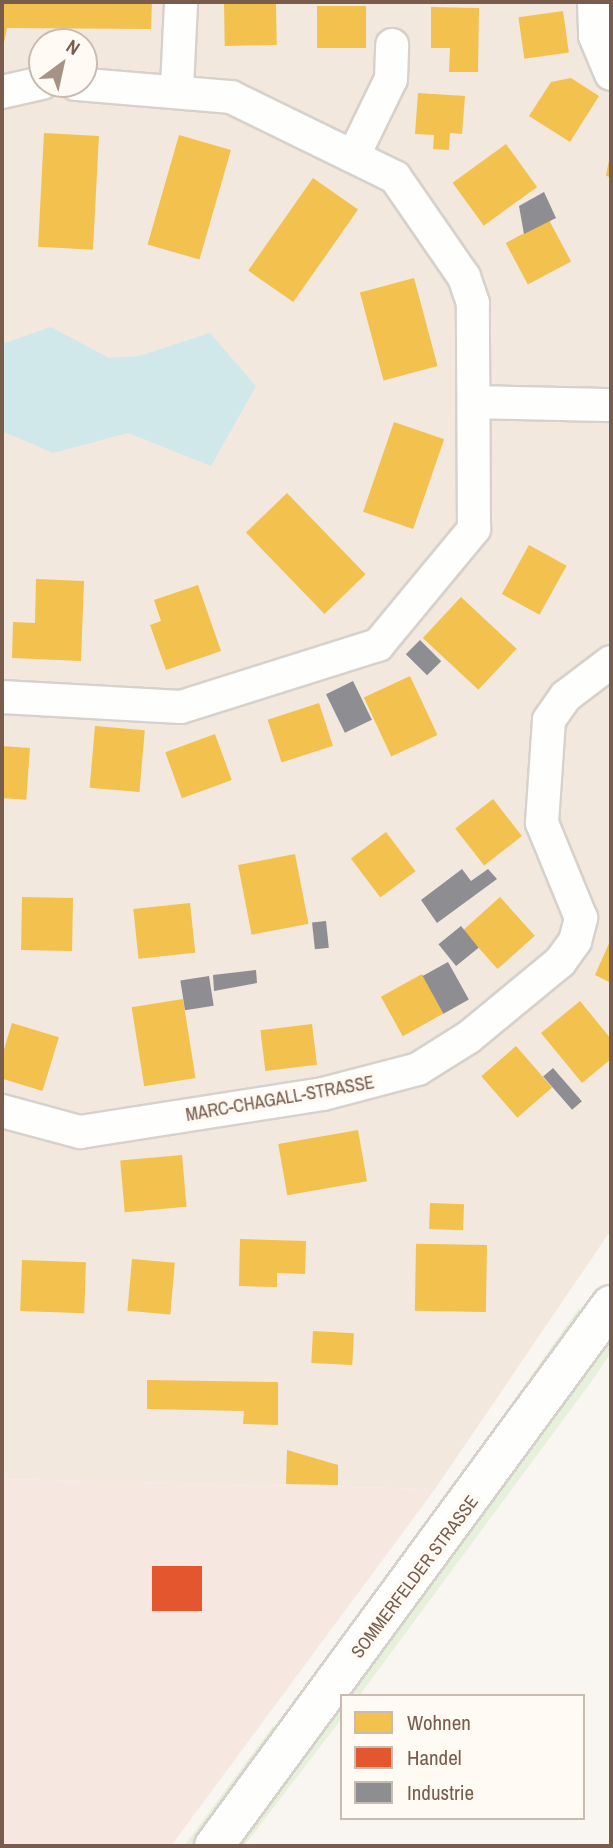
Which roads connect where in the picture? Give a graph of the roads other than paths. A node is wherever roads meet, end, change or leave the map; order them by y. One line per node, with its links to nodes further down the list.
1 (181, 2): 7 (street)
2 (594, 2): 4 (street)
3 (392, 46): 9 (street)
4 (611, 74)
5 (98, 85): 7 (street)
6 (28, 86): 8 (street)
7 (177, 88): 9 (street)
8 (2, 92)
9 (355, 153): 10 (street)
10 (477, 402): 11 (street); 13 (street)
11 (611, 405)
12 (611, 662): 14 (street, MARC-CHAGALL-STRASSE)
13 (2, 697)
14 (2, 1111)
15 (611, 1305): 16 (main road, SOMMERFELDER STRASSE)
16 (214, 1846)

